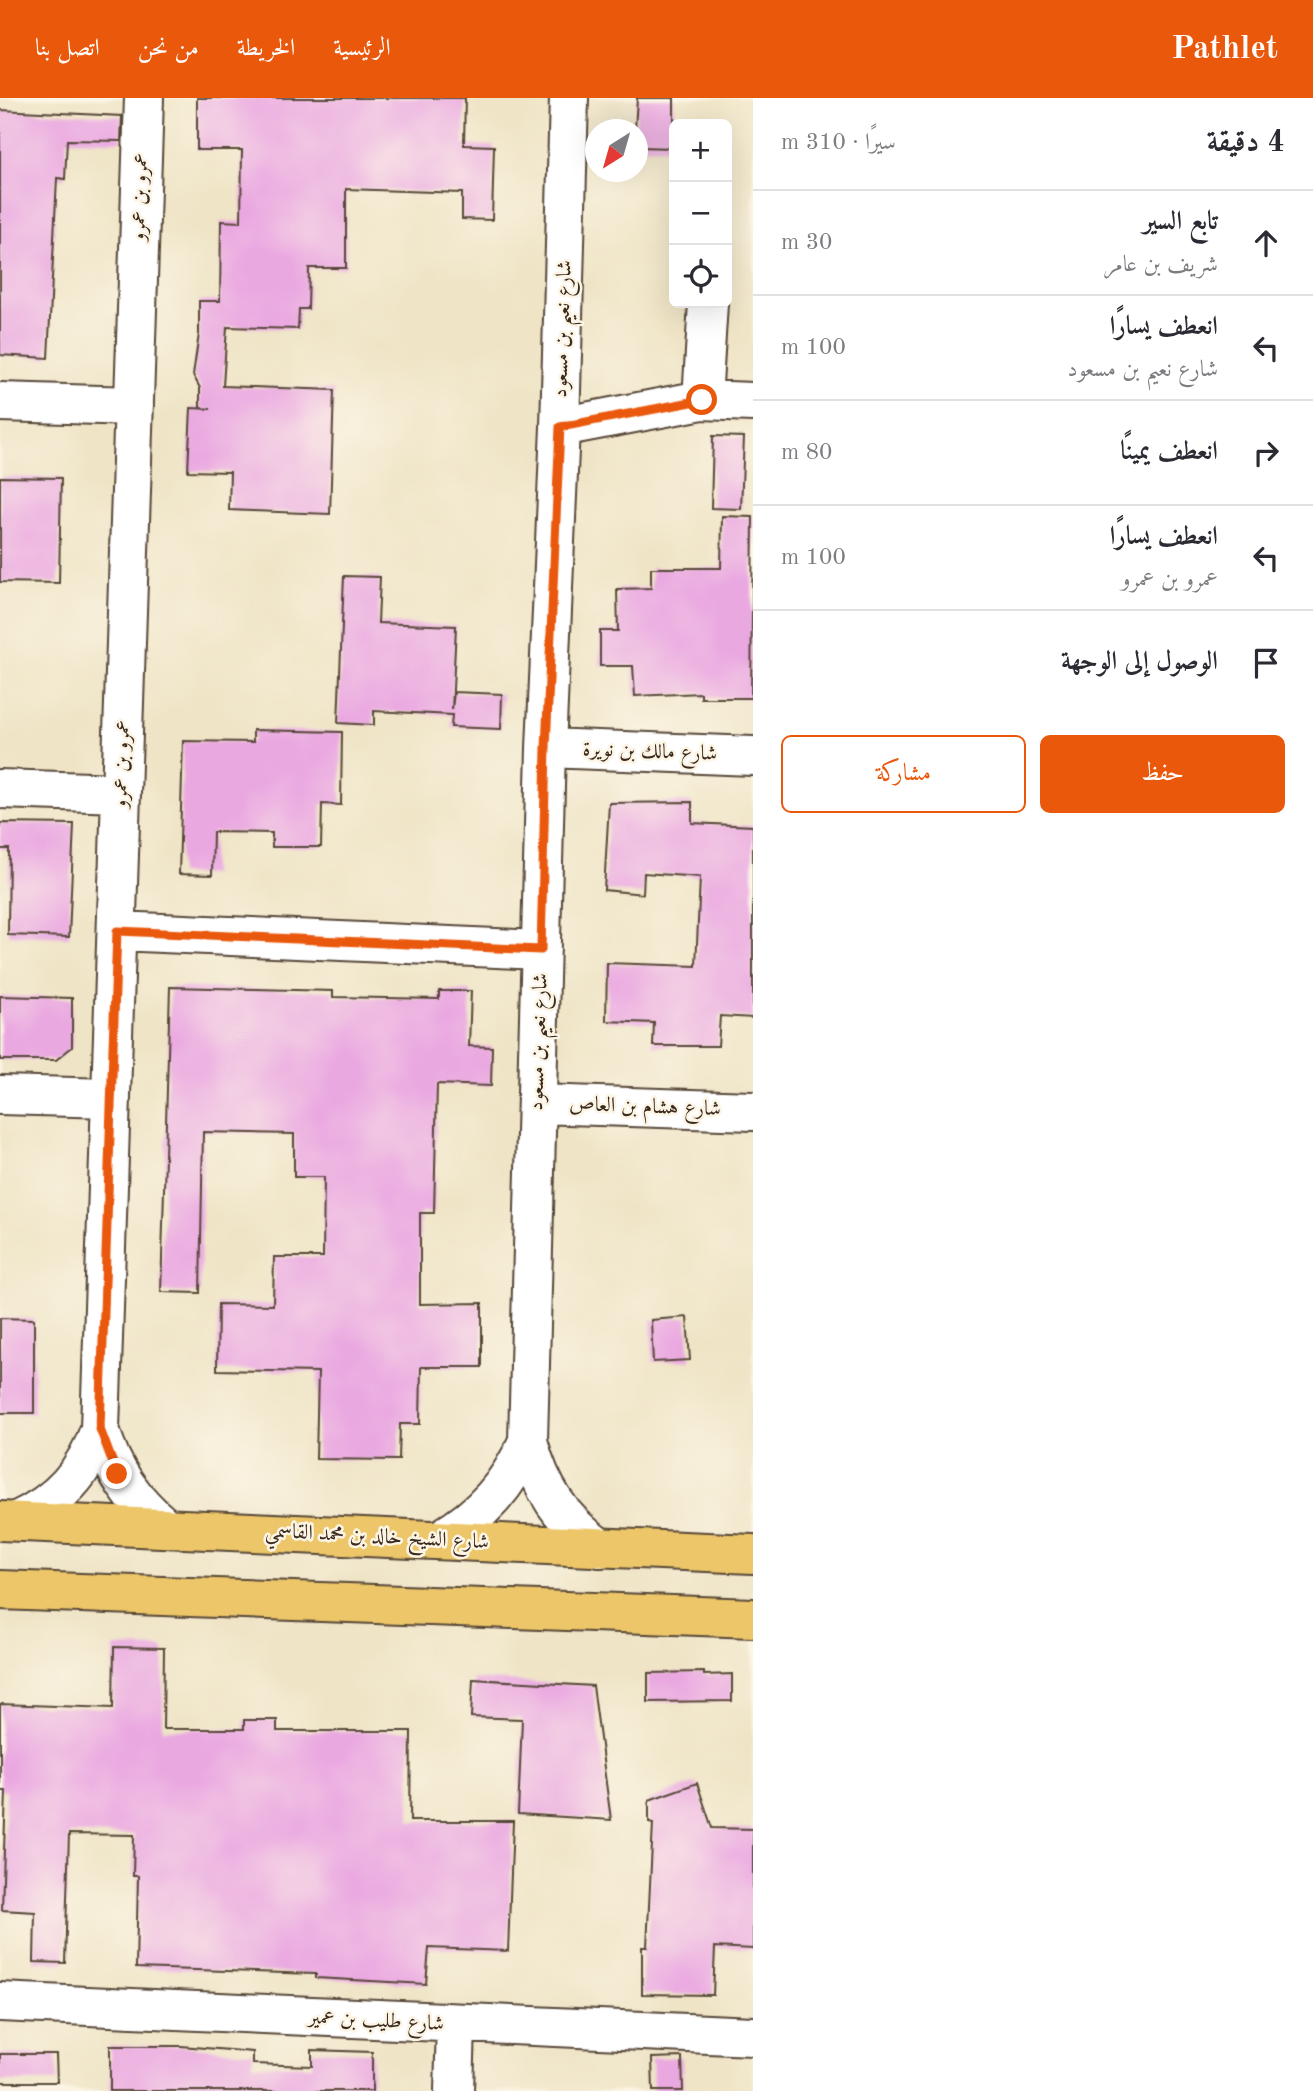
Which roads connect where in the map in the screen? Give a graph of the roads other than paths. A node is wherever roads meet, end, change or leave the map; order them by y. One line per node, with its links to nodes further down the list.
1 (144, 98): 7 (street, عمرو بن عمرو)
2 (569, 98): 8 (street, شارع نعيم بن مسعود)
3 (708, 308): 4 (street)
4 (702, 400): 6 (street); 8 (street)
5 (0, 402): 7 (street)
6 (753, 402)
7 (134, 406): 12 (street, عمرو بن عمرو)
8 (560, 427): 9 (street, شارع نعيم بن مسعود)
9 (546, 748): 10 (street, شارع مالك بن نويرة); 14 (street, شارع نعيم بن مسعود)
10 (753, 756)
11 (0, 789): 12 (street)
12 (121, 793): 13 (street, عمرو بن عمرو)
13 (117, 931): 14 (street); 16 (street, عمرو بن عمرو)
14 (541, 950): 17 (street, شارع نعيم بن مسعود)
15 (0, 1095): 16 (street)
16 (111, 1098): 19 (street, عمرو بن عمرو)
17 (537, 1104): 18 (street, شارع هشام بن العاص); 20 (street, شارع نعيم بن مسعود)
18 (753, 1111)
19 (100, 1429): 21 (street, عمرو بن عمرو); 22 (street, عمرو بن عمرو)
20 (528, 1441): 23 (street, شارع نعيم بن مسعود); 24 (street, شارع نعيم بن مسعود)
21 (8, 1521): 22 (main road, شارع الشيخ خالد بن محمد القاسمي)
22 (166, 1528): 23 (main road, شارع الشيخ خالد بن محمد القاسمي)
23 (441, 1539): 24 (main road, شارع الشيخ خالد بن محمد القاسمي)
24 (600, 1548): 25 (main road, شارع الشيخ خالد بن محمد القاسمي)
25 (753, 1554)
26 (0, 1590): 27 (main road)
27 (753, 1618)
28 (0, 2002): 29 (street, شارع طليب بن عمير)
29 (456, 2025): 30 (street, شارع طليب بن عمير); 31 (street)
30 (753, 2036)
31 (454, 2091)

